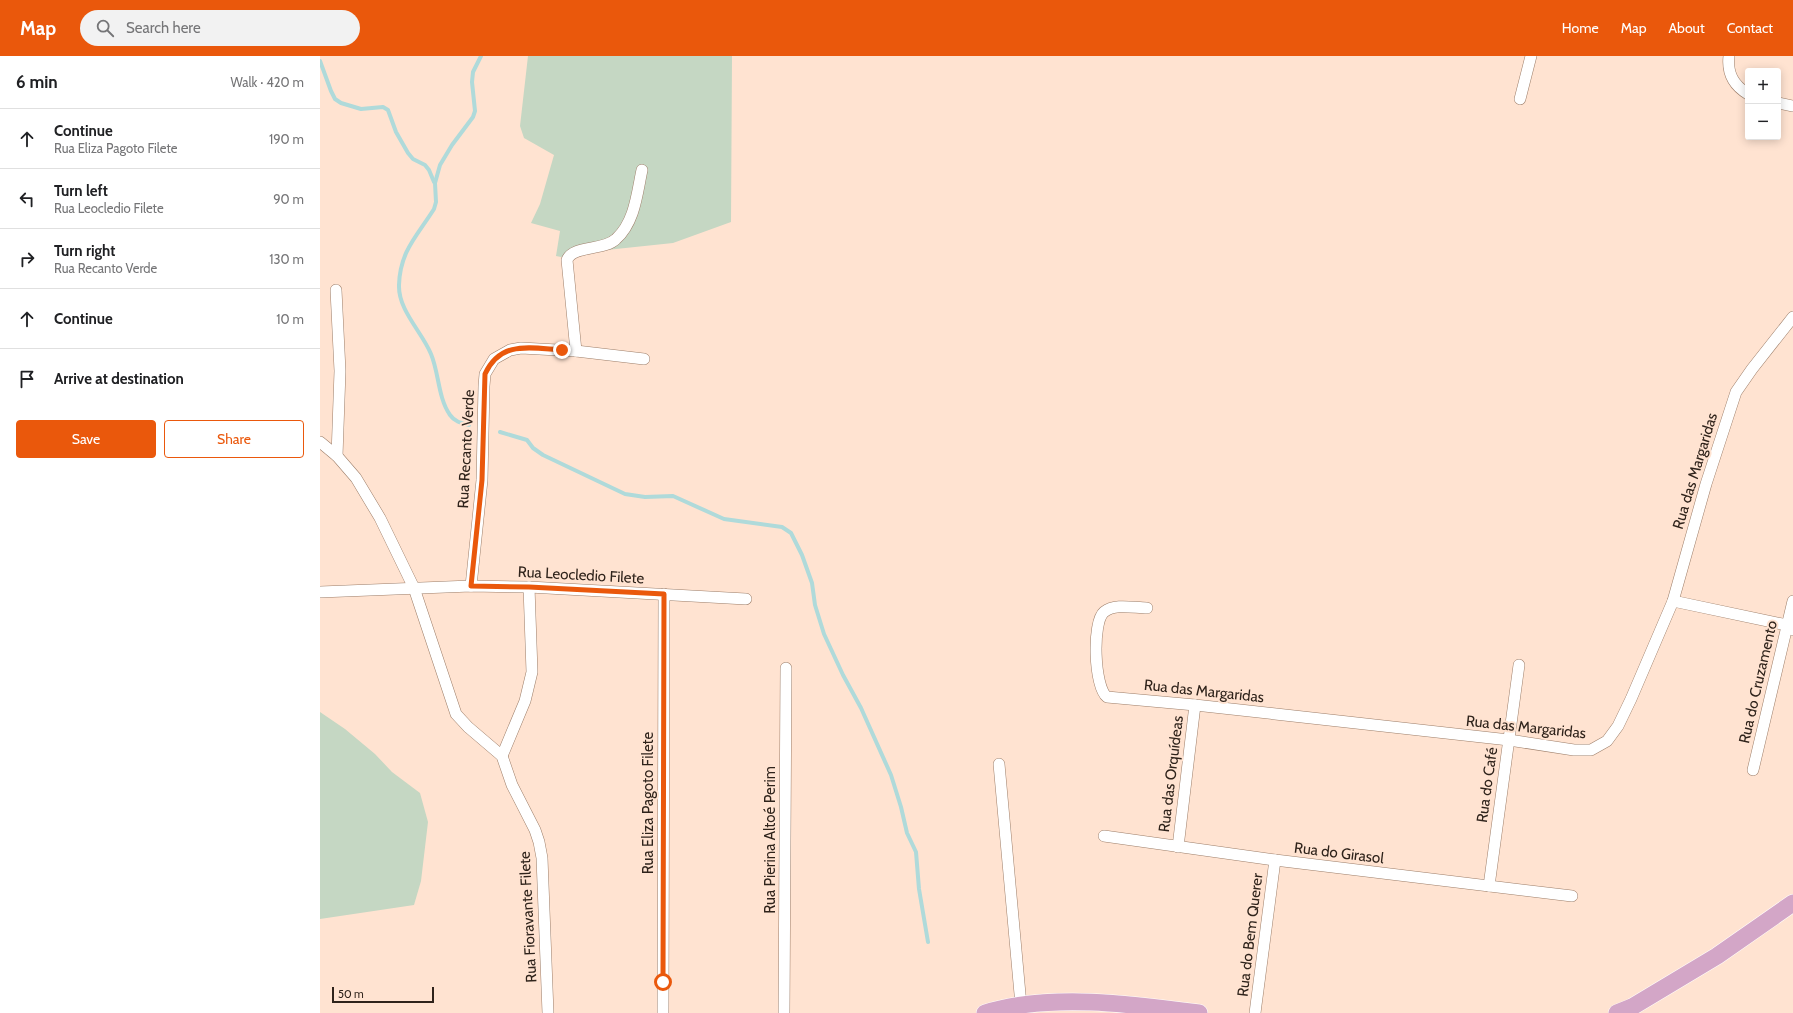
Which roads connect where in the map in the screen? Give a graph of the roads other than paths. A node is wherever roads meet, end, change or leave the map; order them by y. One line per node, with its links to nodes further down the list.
1 (1531, 56): 4 (street)
2 (1729, 56): 3 (street)
3 (1745, 91)
4 (1520, 99)
5 (1786, 104): 6 (street)
6 (1793, 116)
7 (642, 170): 10 (street)
8 (336, 290): 13 (street)
9 (1793, 318): 20 (street, Rua das Margaridas)
10 (576, 351): 11 (street, Rua Recanto Verde); 14 (street, Rua Recanto Verde)
11 (644, 360)
12 (320, 442): 13 (street)
13 (337, 456): 16 (street)
14 (471, 586): 15 (street, Rua Leocledio Filete); 16 (street, Rua Leocledio Filete)
15 (529, 587): 18 (street, Rua Leocledio Filete); 28 (street)
16 (414, 588): 17 (street, Rua Leocledio Filete); 28 (street)
17 (320, 592)
18 (664, 594): 19 (street, Rua Leocledio Filete); 40 (street, Rua Eliza Pagoto Filete)
19 (746, 599)
20 (1673, 601): 23 (street); 27 (street, Rua das Margaridas)
21 (1793, 601): 23 (street, Rua do Cruzamento)
22 (1146, 608): 26 (street, Rua das Margaridas)
23 (1790, 628): 30 (street, Rua do Cruzamento)
24 (1519, 665): 27 (street, Rua do Café)
25 (786, 668): 41 (street, Rua Pierina Altoé Perim)
26 (1195, 705): 27 (street, Rua das Margaridas); 32 (street, Rua das Orquídeas)
27 (1509, 740): 34 (street, Rua do Café)
28 (502, 756): 39 (street, Rua Fioravante Filete)
29 (999, 764): 37 (street)
30 (1753, 770)
31 (1104, 836): 32 (street, Rua do Girasol)
32 (1178, 847): 33 (street, Rua do Girasol)
33 (1275, 860): 34 (street, Rua do Girasol); 44 (street, Rua do Bem Querer)
34 (1489, 886): 35 (street, Rua do Girasol)
35 (1572, 896)
36 (1793, 903): 38 (main road)
37 (1021, 1006): 42 (main road); 43 (main road)
38 (1628, 1011)
39 (548, 1013)
40 (662, 1013)
41 (784, 1013)
42 (985, 1013)
43 (1199, 1013)
44 (1255, 1013)

